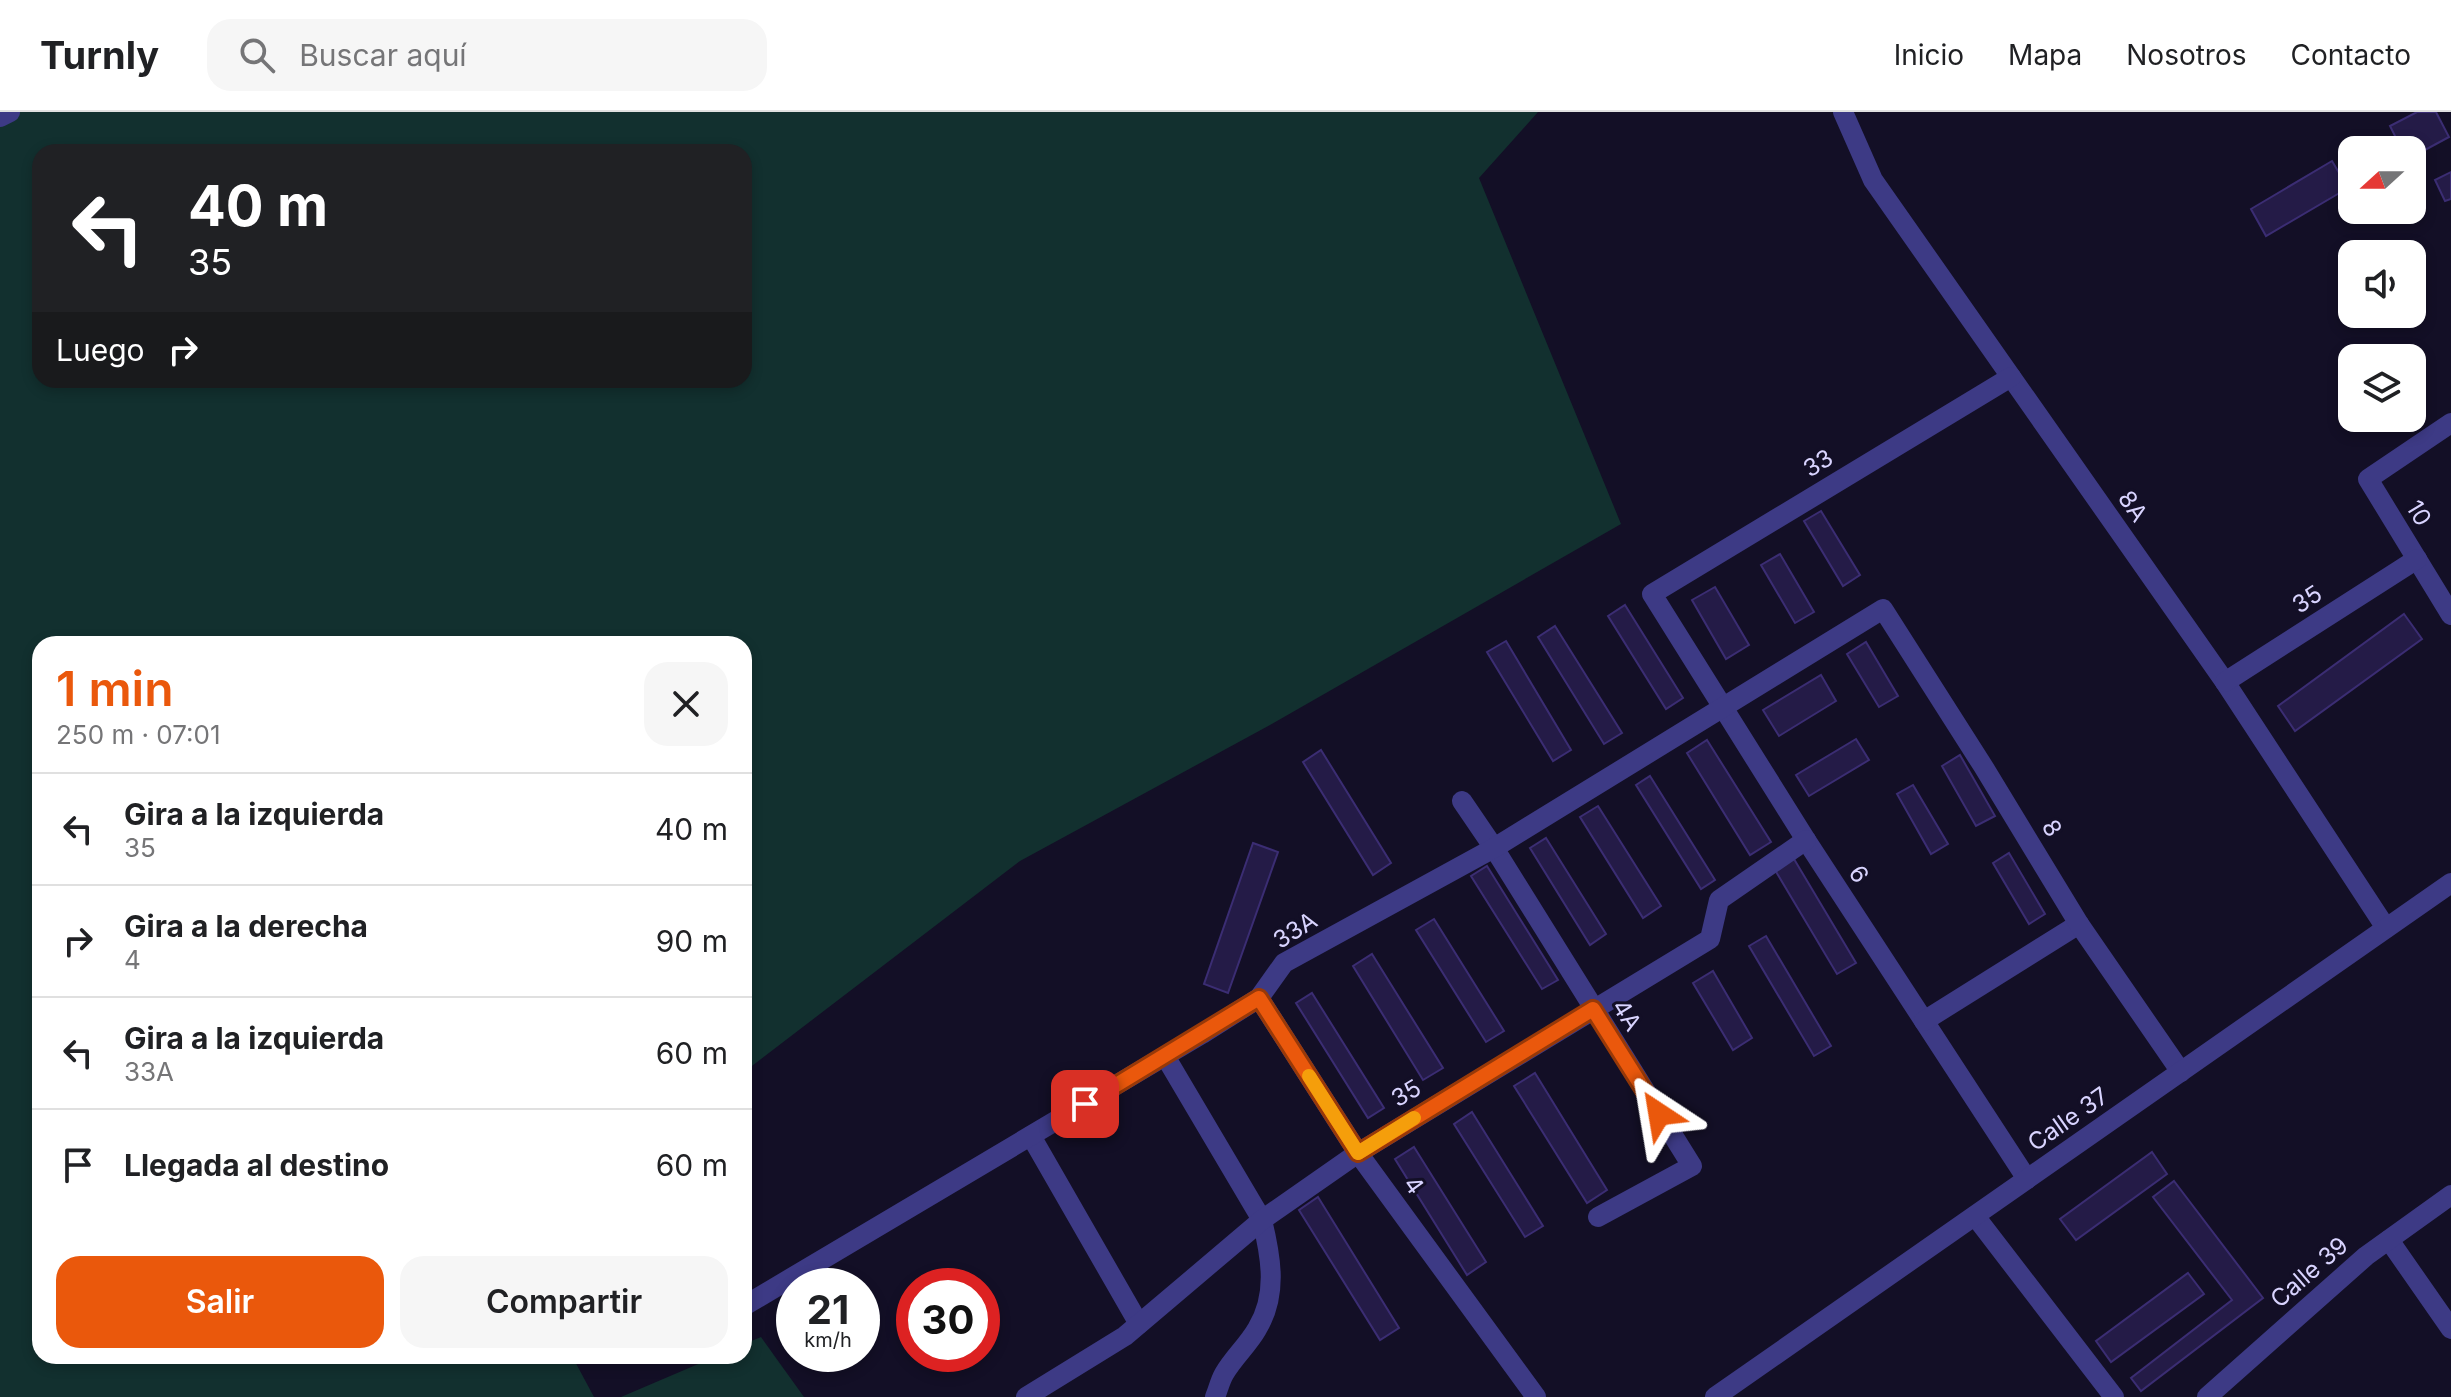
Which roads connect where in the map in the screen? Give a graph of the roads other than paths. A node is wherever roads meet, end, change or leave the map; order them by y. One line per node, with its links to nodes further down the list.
1 (10, 112): 3 (street)
2 (1843, 112): 4 (street, 8A)
3 (0, 117)
4 (2011, 377): 7 (street, 33); 10 (street, 8A)
5 (2451, 423): 6 (street, 10)
6 (2417, 559): 9 (street, 10); 10 (street, 35)
7 (1652, 594): 11 (street, 6)
8 (1883, 609): 11 (street, 33A); 16 (street, 8)
9 (2451, 615)
10 (2225, 682): 17 (street, 8A)
11 (1723, 709): 13 (street, 6); 14 (street, 33A)
12 (1462, 801): 14 (street, 4A)
13 (1806, 840): 19 (street, 35); 20 (street, 6)
14 (1494, 848): 18 (street, 33A); 19 (street, 4A)
15 (2451, 883): 17 (street, Calle 37)
16 (2079, 924): 20 (street); 22 (street, 8)
17 (2386, 928): 22 (street, Calle 37)
18 (1259, 998): 21 (street, 33A); 24 (street, 4)
19 (1593, 1009): 24 (street, 35); 28 (street, 4A)
20 (1924, 1021): 25 (street, 6)
21 (1165, 1056): 23 (street, 33A); 29 (street)
22 (2181, 1072): 25 (street, Calle 37)
23 (1031, 1136): 31 (street, 33A); 32 (street)
24 (1358, 1153): 29 (street, 35); 36 (street, 4)
25 (2027, 1179): 27 (street, Calle 37)
26 (2451, 1195): 30 (street, Calle 39)
27 (1975, 1216): 37 (street, Calle 37); 38 (street)
28 (1598, 1217)
29 (1262, 1220): 32 (street, 35); 35 (street)
30 (2389, 1240): 33 (street); 39 (street, Calle 39)
31 (752, 1301)
32 (1139, 1324): 34 (street, 35)
33 (2451, 1329)
34 (1026, 1397)
35 (1215, 1397)
36 (1536, 1397)
37 (1715, 1397)
38 (2114, 1397)
39 (2207, 1397)

